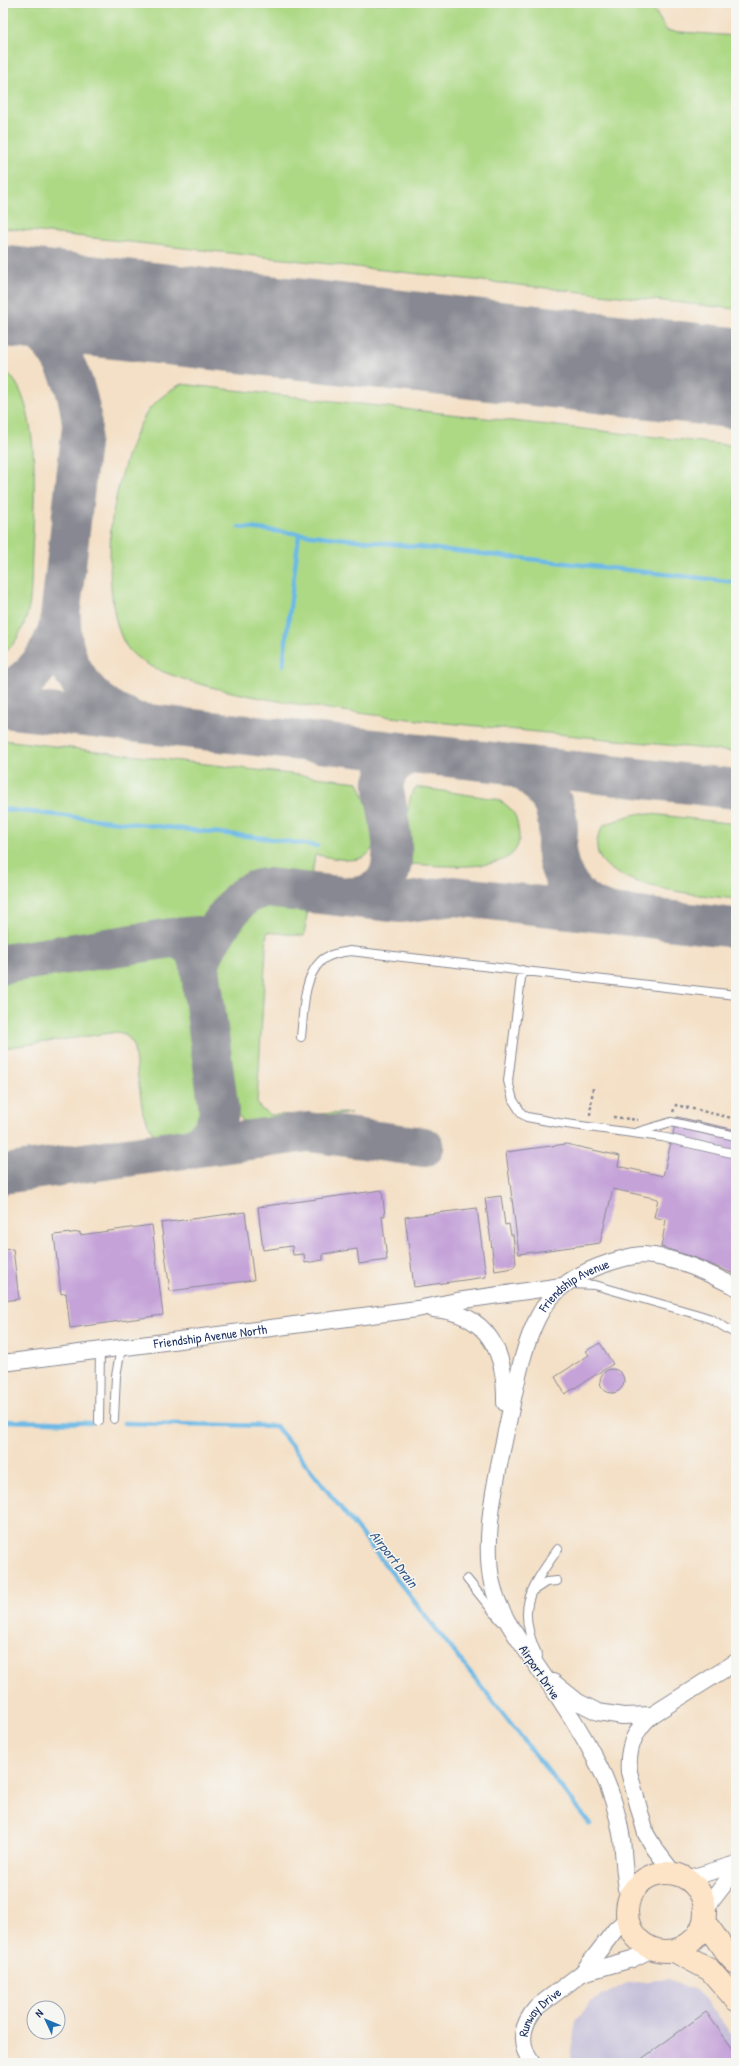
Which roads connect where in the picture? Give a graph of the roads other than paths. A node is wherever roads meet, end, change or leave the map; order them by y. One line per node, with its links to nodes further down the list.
1 (522, 970): 2 (lane); 3 (lane); 4 (lane)
2 (736, 995)
3 (301, 1037)
4 (635, 1133): 5 (lane); 6 (lane)
5 (736, 1136)
6 (736, 1154)
7 (562, 1286): 8 (street, Friendship Avenue); 9 (street, Friendship Avenue North); 10 (lane); 16 (street, Friendship Avenue)
8 (736, 1287)
9 (417, 1309): 11 (street, Friendship Avenue North); 16 (street, Friendship Avenue North)
10 (736, 1334)
11 (121, 1348): 12 (street, Friendship Avenue North); 14 (lane)
12 (100, 1350): 13 (street, Friendship Avenue North); 15 (lane)
13 (3, 1363)
14 (114, 1419)
15 (99, 1420)
16 (504, 1440): 21 (street, Airport Drive)
17 (558, 1549): 20 (lane)
18 (467, 1579): 21 (lane)
19 (557, 1581): 20 (lane)
20 (531, 1593): 23 (lane)
21 (521, 1644): 23 (street, Airport Drive)
22 (736, 1661): 24 (street)
23 (542, 1672): 24 (street); 28 (street, Airport Drive)
24 (652, 1715): 27 (street)
25 (736, 1864): 27 (street)
26 (736, 1869): 29 (street)
27 (681, 1876): 28 (street); 29 (street)
28 (629, 1898): 30 (street)
29 (705, 1915): 32 (street); 33 (street)
30 (627, 1920): 31 (street); 34 (street, Runway Drive)
31 (652, 1949): 32 (street); 34 (street, Runway Drive)
32 (674, 1951): 35 (street)
33 (736, 1963)
34 (582, 1973): 36 (street, Runway Drive)
35 (736, 2000)
36 (532, 2063)

